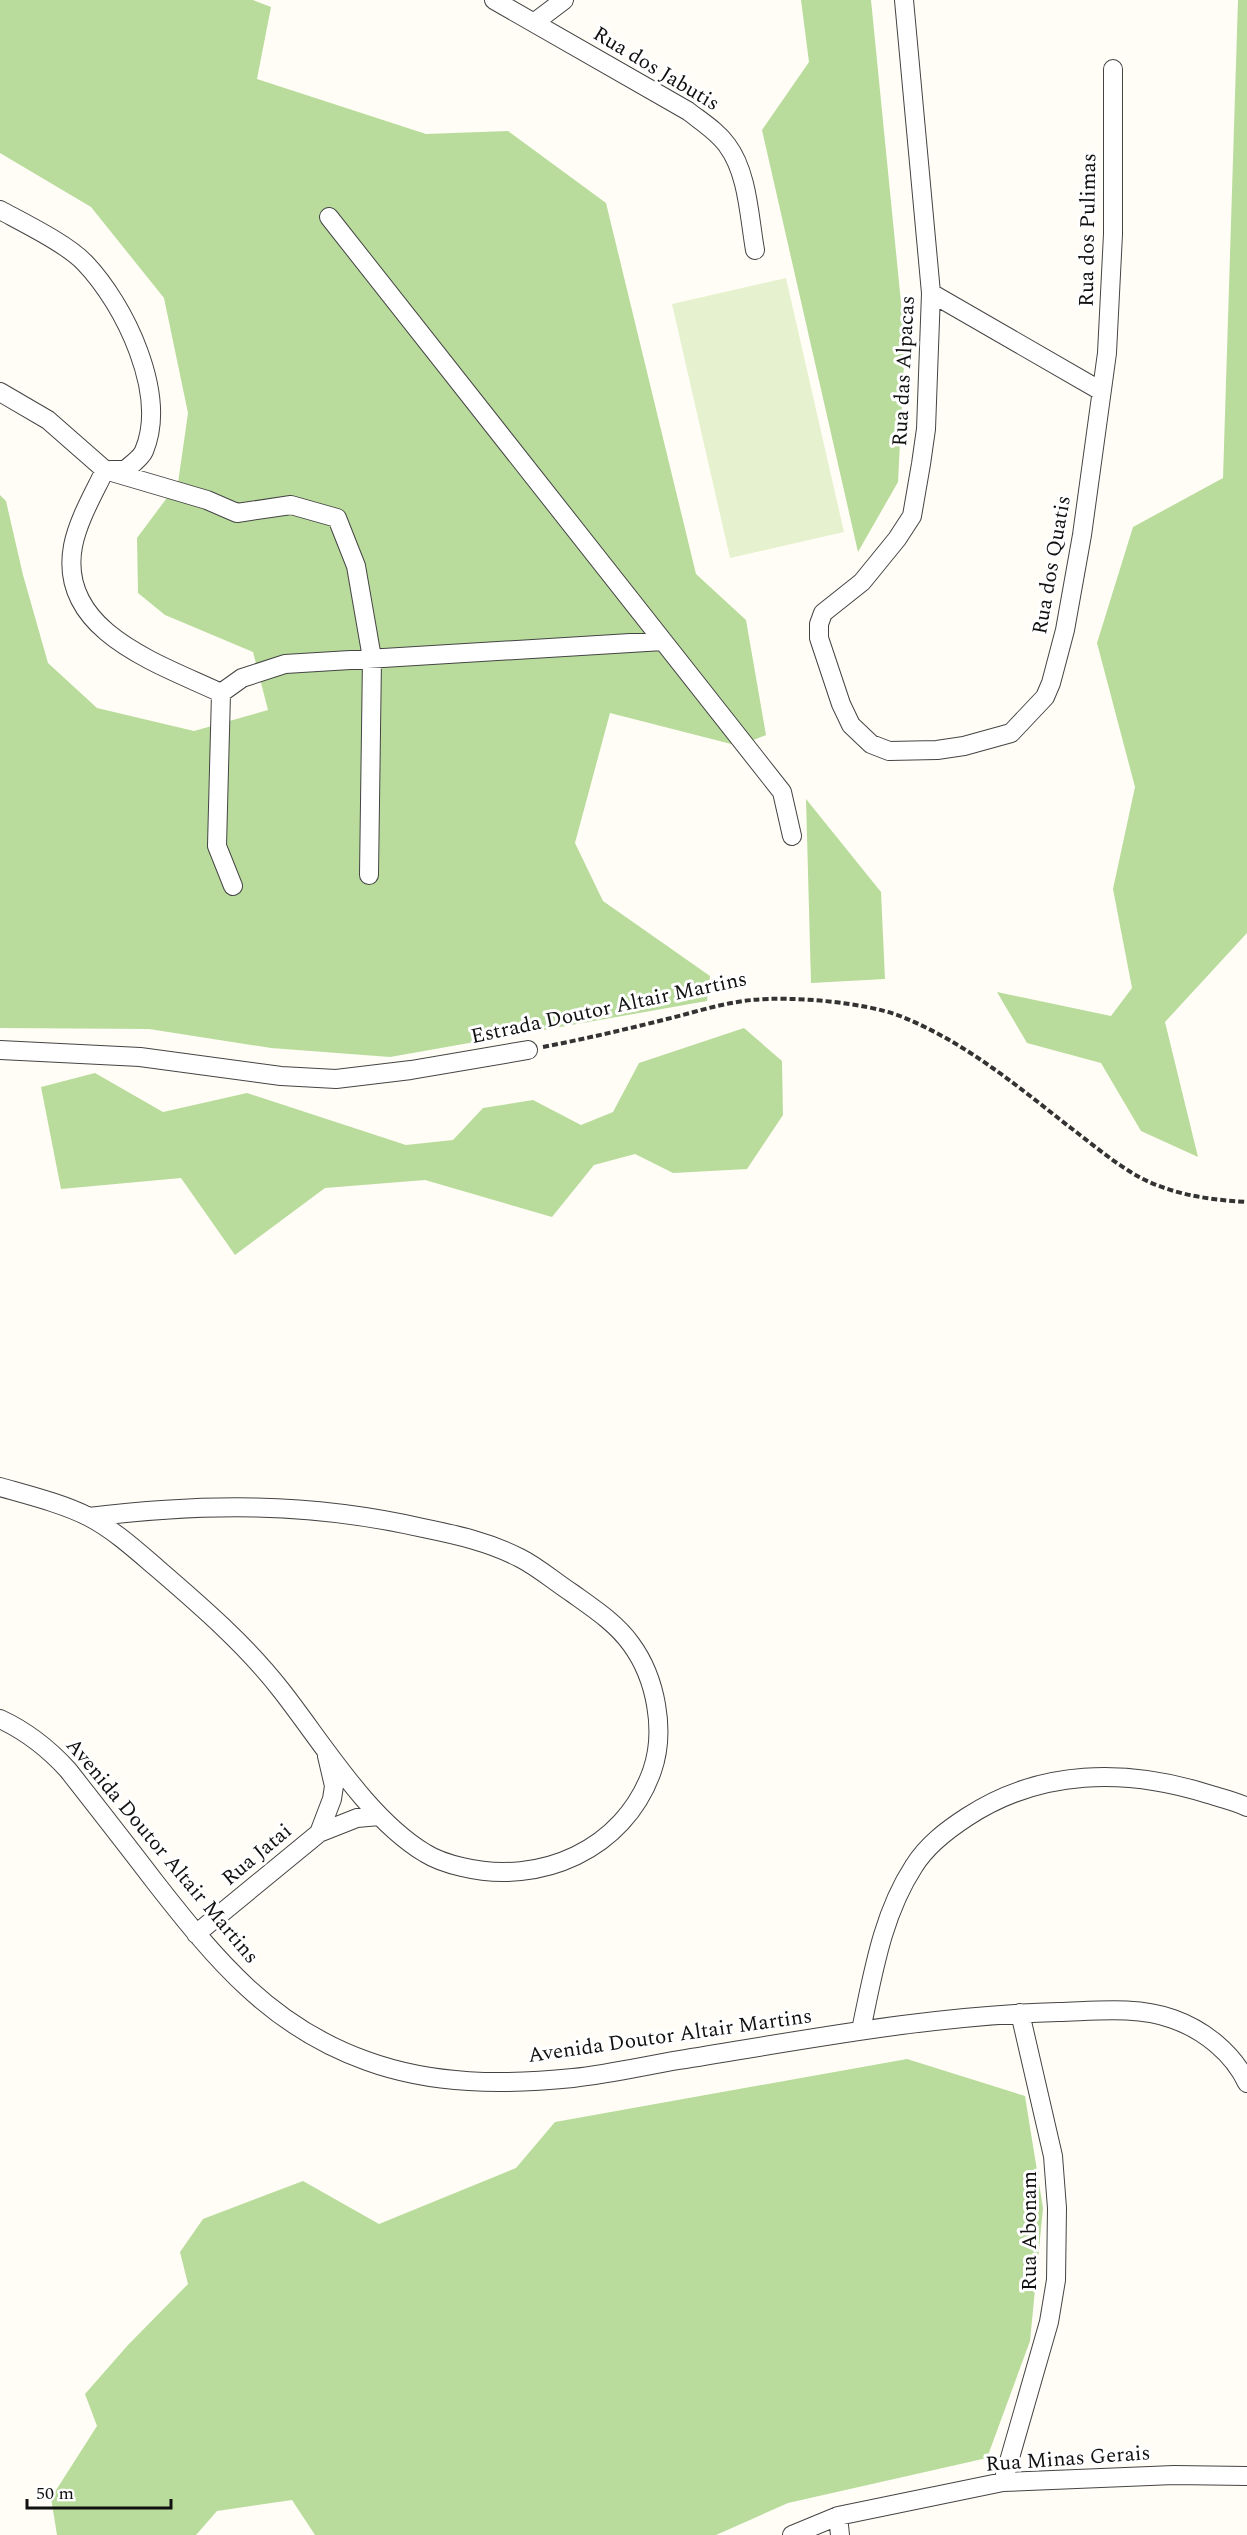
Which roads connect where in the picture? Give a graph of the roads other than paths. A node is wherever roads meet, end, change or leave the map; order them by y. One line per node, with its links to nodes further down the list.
1 (494, 0): 4 (street, Rua dos Jabutis)
2 (564, 0): 4 (street)
3 (904, 0): 9 (street, Rua das Alpacas)
4 (535, 22): 8 (street, Rua dos Jabutis)
5 (1113, 69): 10 (street, Rua dos Pulimas)
6 (0, 210): 12 (street)
7 (328, 218): 13 (street)
8 (755, 249)
9 (931, 293): 10 (street); 16 (street, Rua das Alpacas)
10 (1101, 391): 16 (street, Rua dos Quatis)
11 (0, 392): 12 (street)
12 (105, 470): 14 (street); 15 (street)
13 (663, 641): 14 (street); 17 (street)
14 (372, 658): 15 (street); 18 (street)
15 (221, 693): 19 (street)
16 (841, 704)
17 (792, 836)
18 (369, 875)
19 (233, 886)
20 (0, 1050): 21 (street, Estrada Doutor Altair Martins)
21 (528, 1050)
22 (0, 1487): 23 (street)
23 (89, 1517): 25 (street); 27 (street)
24 (0, 1719): 29 (street, Avenida Doutor Altair Martins)
25 (325, 1749): 27 (street); 28 (street, Rua Jatai)
26 (1247, 1807): 31 (street)
27 (379, 1816): 28 (street, Rua Jatai)
28 (319, 1833): 29 (street, Rua Jatai)
29 (196, 1934): 31 (street, Avenida Doutor Altair Martins)
30 (1020, 2013): 31 (street, Avenida Doutor Altair Martins); 32 (street, Avenida Doutor Altair Martins); 34 (street, Rua Abonam)
31 (861, 2030)
32 (1247, 2083)
33 (1247, 2476): 34 (street, Rua Minas Gerais)
34 (1003, 2482): 35 (street, Rua Minas Gerais)
35 (838, 2516): 36 (street, Rua Minas Gerais); 37 (street)
36 (792, 2535)
37 (840, 2535)

